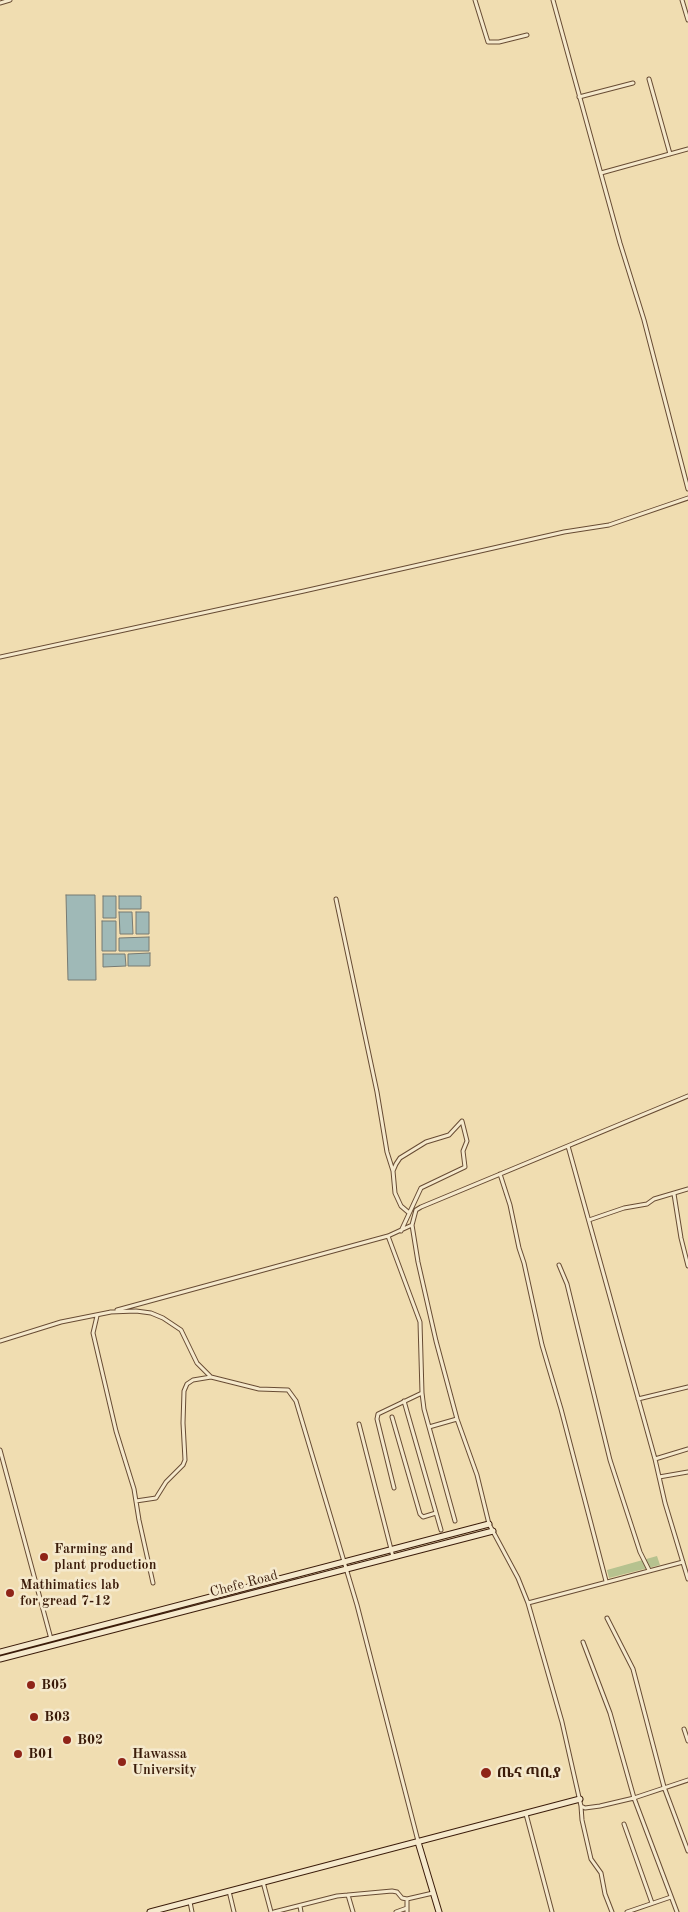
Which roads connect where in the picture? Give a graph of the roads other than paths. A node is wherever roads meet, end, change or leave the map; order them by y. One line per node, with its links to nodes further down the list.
1 (10, 0): 5 (street)
2 (475, 0): 7 (street)
3 (553, 0): 10 (street)
4 (682, 0): 6 (street)
5 (0, 3)
6 (688, 20)
7 (527, 35)
8 (649, 79): 12 (street)
9 (634, 83): 10 (street)
10 (579, 97): 13 (street)
11 (688, 149): 12 (street)
12 (670, 154): 13 (street)
13 (601, 173): 14 (street)
14 (688, 489)
15 (688, 498): 16 (street)
16 (0, 657)
17 (336, 899): 20 (street)
18 (688, 1096): 19 (street)
19 (568, 1146): 21 (street); 25 (street)
20 (393, 1171): 24 (street); 24 (street)
21 (500, 1174): 26 (street); 62 (street)
22 (688, 1189): 23 (street)
23 (674, 1194): 25 (street); 30 (street)
24 (408, 1212): 27 (street)
25 (589, 1220): 37 (street)
26 (412, 1226): 27 (street); 40 (street)
27 (401, 1231): 28 (street)
28 (388, 1236): 31 (street); 36 (street)
29 (559, 1265): 60 (street)
30 (688, 1266)
31 (110, 1312): 32 (street); 34 (street)
32 (97, 1315): 33 (street); 49 (street)
33 (0, 1341)
34 (211, 1377): 49 (street); 57 (street)
35 (688, 1387): 37 (street)
36 (422, 1393): 38 (street); 42 (street)
37 (638, 1399): 45 (street)
38 (404, 1401): 48 (street); 50 (street)
39 (392, 1418): 50 (street)
40 (457, 1419): 42 (street); 52 (street)
41 (359, 1424): 55 (street)
42 (429, 1427): 51 (street)
43 (688, 1449): 45 (street)
44 (0, 1450): 66 (street)
45 (655, 1459): 47 (street)
46 (688, 1472): 47 (street)
47 (659, 1477): 58 (street)
48 (394, 1488)
49 (136, 1501): 63 (street)
50 (436, 1513): 53 (street)
51 (455, 1521)
52 (489, 1524): 54 (street); 55 (street, Chefe Road)
53 (441, 1530)
54 (493, 1531): 56 (street, Chefe Road); 64 (street)
55 (391, 1550): 56 (street); 57 (street, Chefe Road)
56 (393, 1557): 59 (street, Chefe Road)
57 (343, 1562): 59 (street); 66 (street, Chefe Road)
58 (684, 1562): 60 (street); 61 (street)
59 (345, 1570): 69 (street, Chefe Road); 79 (street)
60 (649, 1570): 62 (street)
61 (688, 1579)
62 (606, 1581): 64 (street)
63 (152, 1583)
64 (528, 1603): 75 (street)
65 (607, 1618): 73 (street)
66 (51, 1639): 68 (street, Chefe Road)
67 (583, 1642): 74 (street)
68 (0, 1652)
69 (0, 1659)
70 (684, 1729): 71 (street)
71 (688, 1741)
72 (688, 1780): 73 (street)
73 (664, 1787): 74 (street); 80 (street)
74 (634, 1798): 76 (street); 85 (street)
75 (580, 1799): 76 (street); 77 (street)
76 (581, 1806): 100 (street)
77 (526, 1814): 79 (street); 99 (street)
78 (624, 1824): 88 (street)
79 (418, 1842): 81 (street); 83 (street)
80 (688, 1851)
81 (263, 1882): 82 (street); 94 (street)
82 (228, 1891): 87 (street); 93 (street)
83 (435, 1893): 86 (street); 98 (street)
84 (348, 1895): 86 (street); 89 (street); 96 (street)
85 (671, 1897): 88 (street); 102 (street)
86 (407, 1899): 90 (street)
87 (190, 1902): 91 (street); 92 (street)
88 (652, 1903): 101 (street)
89 (300, 1906): 94 (street); 95 (street)
90 (407, 1910): 97 (street)
91 (150, 1912)
92 (192, 1912)
93 (234, 1912)
94 (273, 1912)
95 (301, 1912)
96 (353, 1912)
97 (396, 1912)
98 (440, 1912)
99 (552, 1912)
100 (612, 1912)
101 (627, 1912)
102 (677, 1912)

